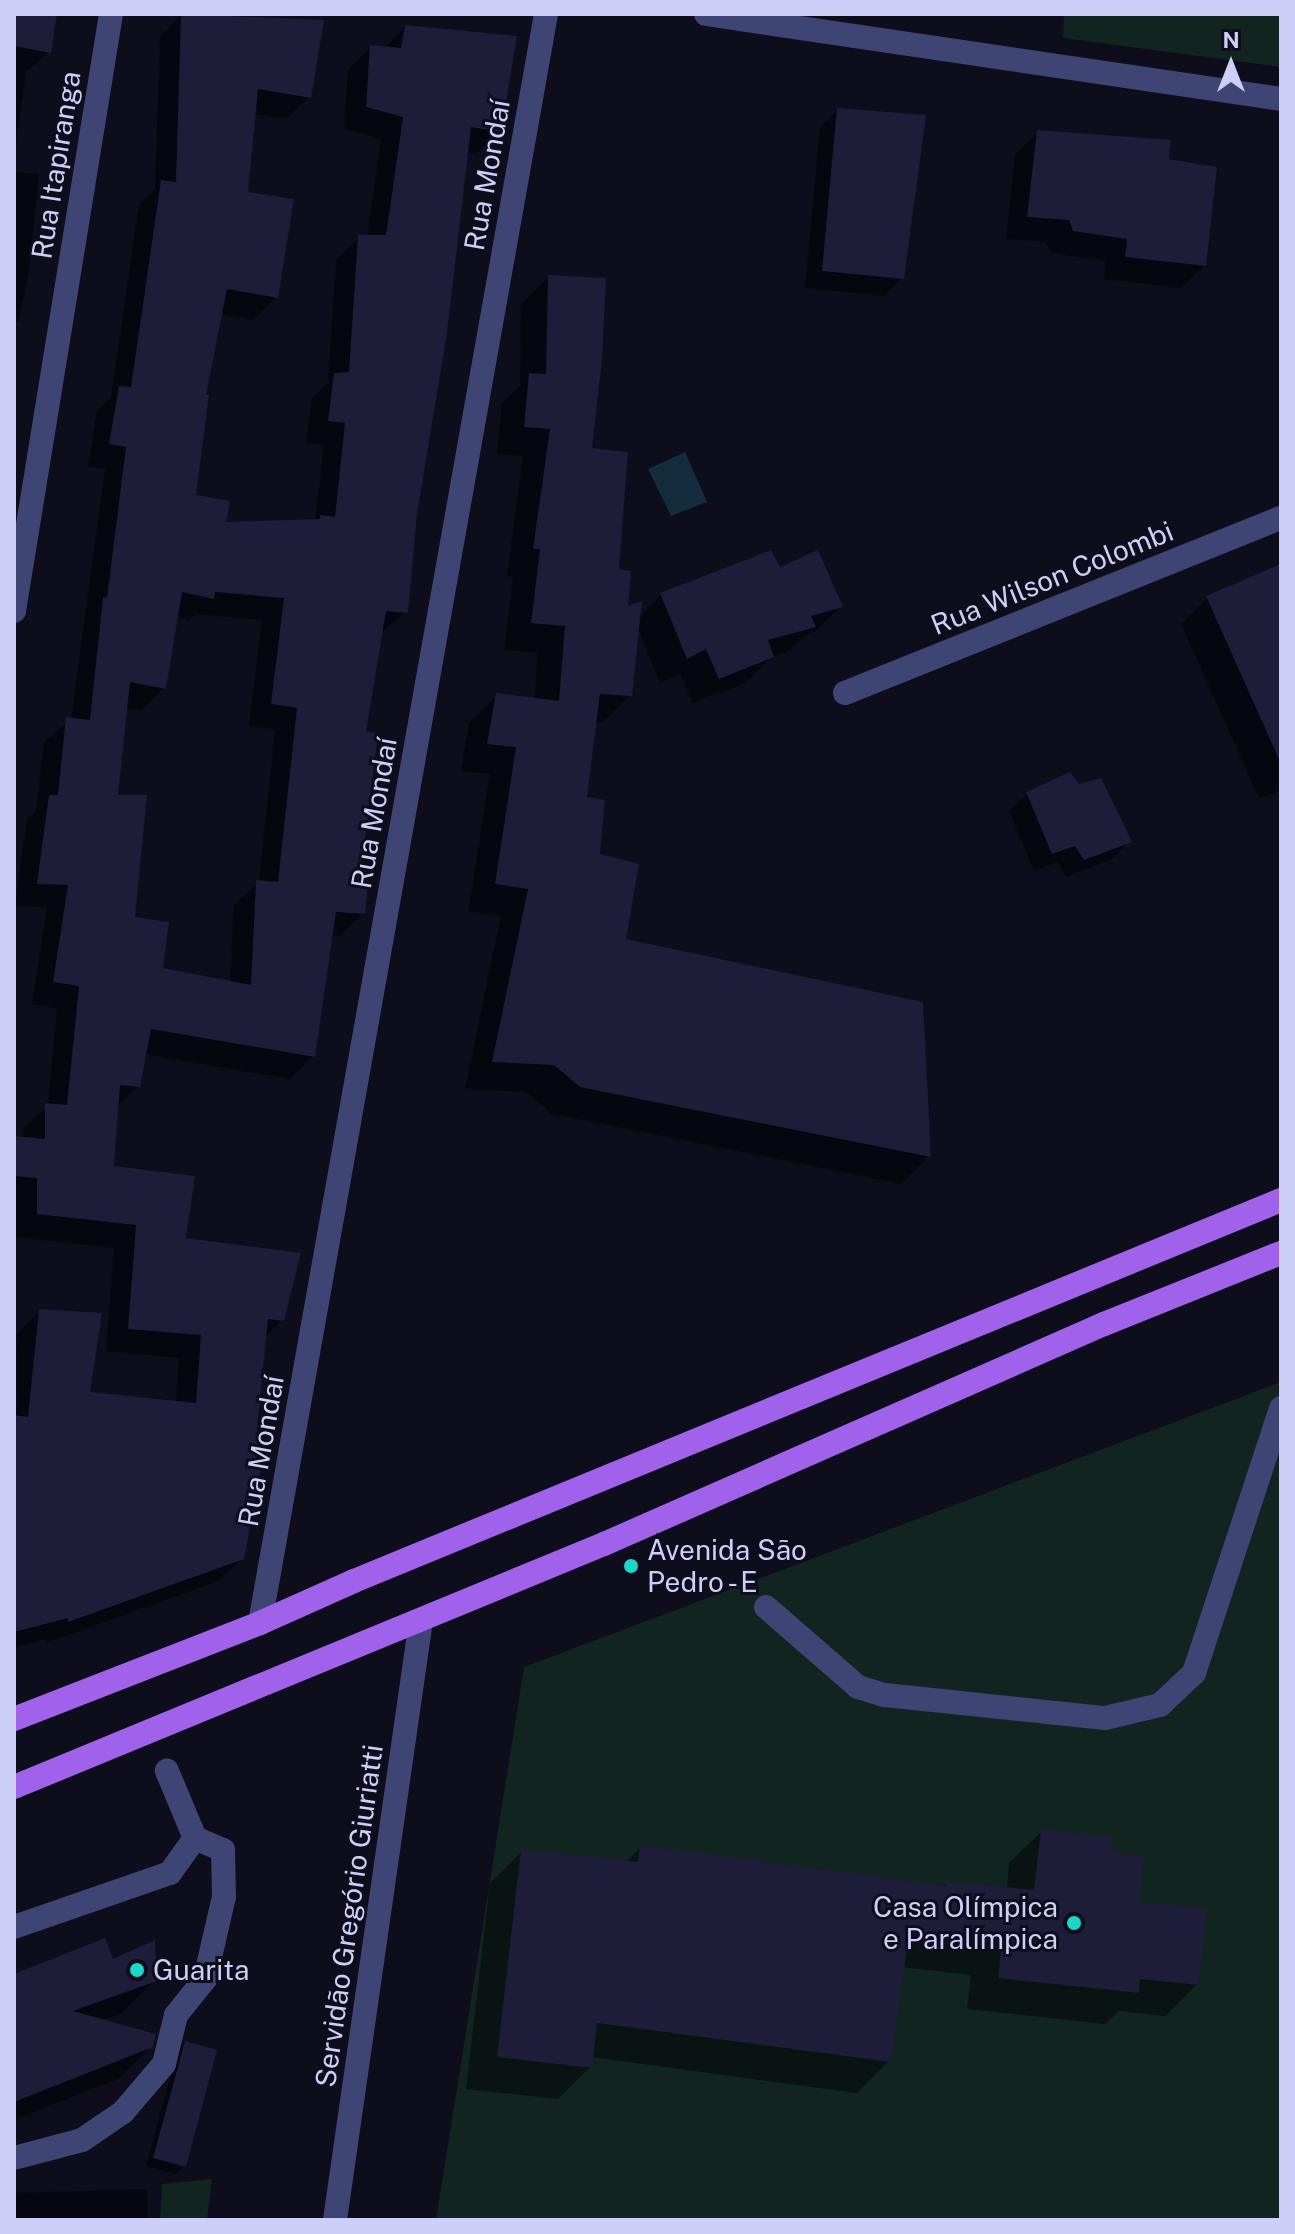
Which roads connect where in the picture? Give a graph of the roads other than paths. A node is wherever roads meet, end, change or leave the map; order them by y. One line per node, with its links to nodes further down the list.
1 (111, 14): 6 (street, Rua Itapiranga)
2 (546, 14): 13 (street, Rua Mondaí)
3 (706, 14): 4 (street)
4 (1281, 99)
5 (1281, 518): 7 (street, Rua Wilson Colombi)
6 (14, 611)
7 (845, 693)
8 (1281, 1200): 13 (main road)
9 (1281, 1253): 12 (main road)
10 (1281, 1408): 11 (street)
11 (766, 1607)
12 (421, 1620): 16 (main road); 20 (street, Servidão Gregório Giuriatti)
13 (260, 1623): 14 (main road)
14 (14, 1719)
15 (167, 1771): 17 (street)
16 (14, 1787)
17 (195, 1838): 18 (street); 19 (street)
18 (14, 1927)
19 (14, 2158)
20 (335, 2220)

